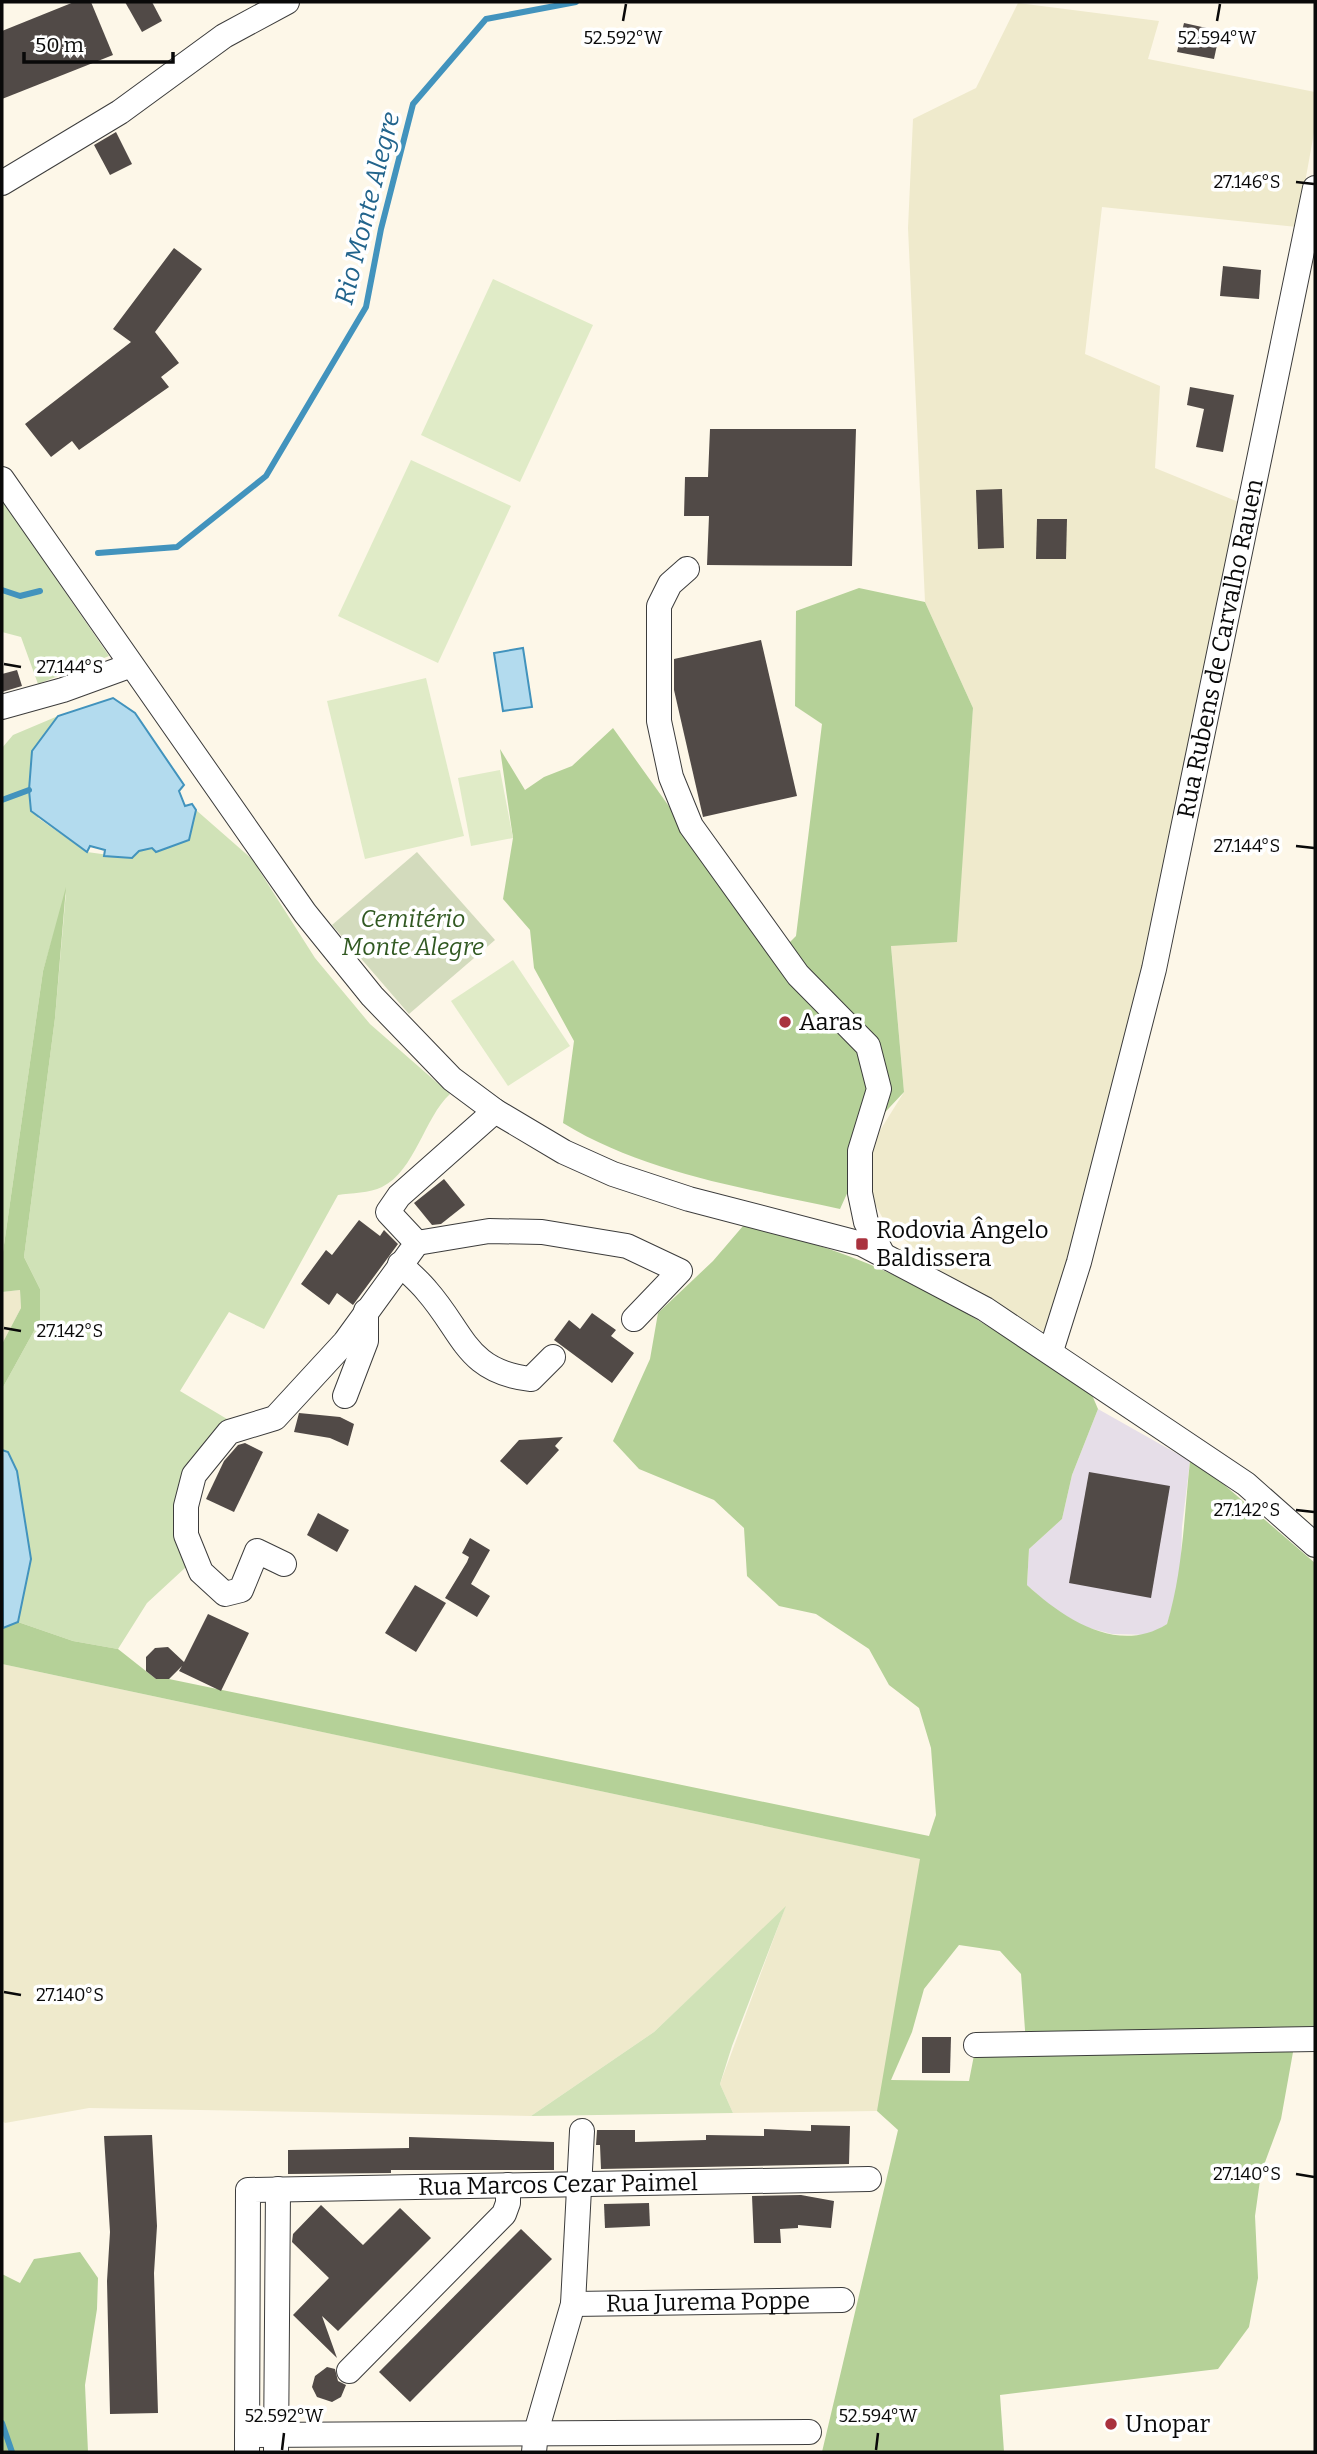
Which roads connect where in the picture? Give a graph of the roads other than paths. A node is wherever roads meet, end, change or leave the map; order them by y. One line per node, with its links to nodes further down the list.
1 (286, 2): 2 (street)
2 (2, 183)
3 (1315, 188): 14 (street, Rua Rubens de Carvalho Rauen)
4 (2, 480): 6 (street)
5 (687, 569): 10 (street)
6 (129, 666): 7 (street); 8 (street)
7 (2, 707)
8 (495, 1111): 9 (street); 10 (street)
9 (417, 1243): 11 (street); 13 (street)
10 (883, 1255): 14 (street)
11 (400, 1264): 12 (street); 15 (street)
12 (366, 1311): 16 (street); 18 (street)
13 (634, 1319)
14 (1051, 1351): 17 (street)
15 (553, 1357)
16 (345, 1396)
17 (1315, 1545)
18 (284, 1564)
19 (1315, 2039): 20 (street)
20 (976, 2045)
21 (582, 2131): 23 (street)
22 (869, 2179): 23 (street, Rua Marcos Cezar Paimel)
23 (579, 2184): 24 (street, Rua Marcos Cezar Paimel); 27 (street)
24 (508, 2185): 25 (street, Rua Marcos Cezar Paimel); 28 (street)
25 (278, 2189): 31 (street, Rua Marcos Cezar Paimel); 32 (street)
26 (842, 2300): 27 (street, Rua Jurema Poppe)
27 (572, 2304): 30 (street)
28 (349, 2371)
29 (809, 2432): 30 (street)
30 (535, 2442): 33 (street)
31 (247, 2444): 32 (street)
32 (276, 2444): 33 (street)
33 (397, 2444)

